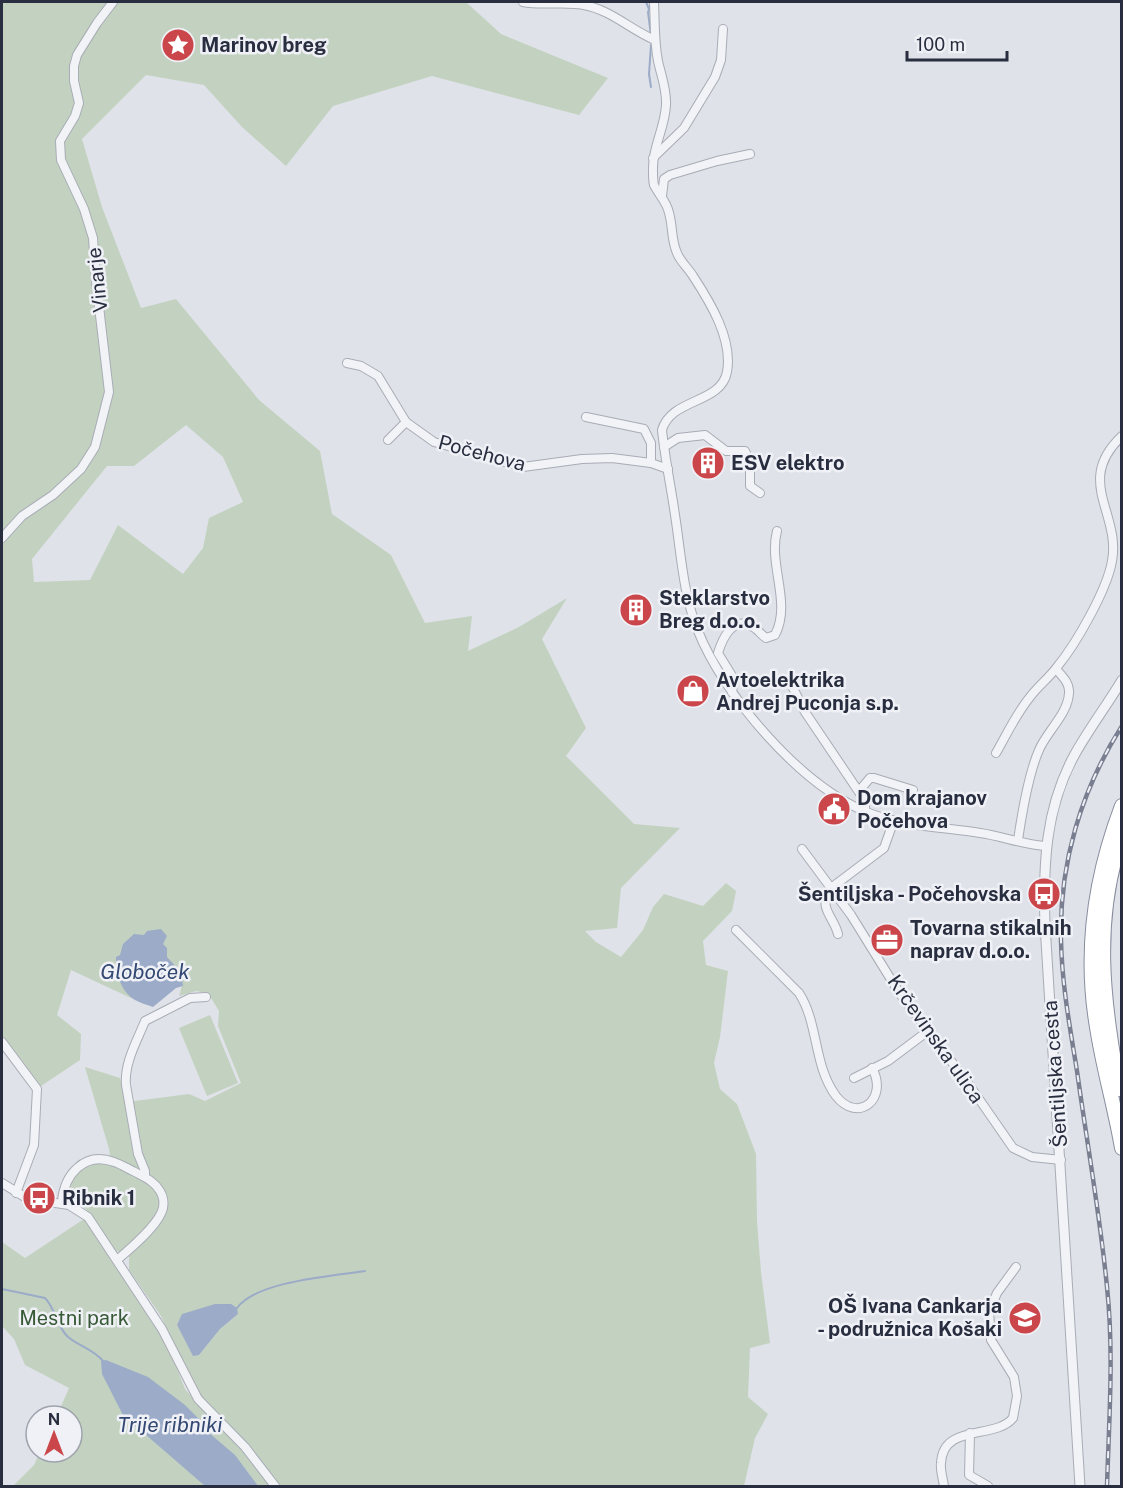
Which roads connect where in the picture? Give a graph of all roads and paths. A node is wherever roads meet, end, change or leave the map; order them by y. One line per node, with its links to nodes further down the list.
1 (113, 2): 18 (street, Vinarje)
2 (524, 2): 5 (street)
3 (654, 2): 5 (street)
4 (723, 29): 7 (street)
5 (655, 40): 7 (street)
6 (750, 154): 8 (street)
7 (652, 159): 8 (street)
8 (662, 196): 14 (street)
9 (347, 363): 11 (street, Počehova)
10 (586, 417): 15 (street)
11 (405, 422): 13 (street); 15 (street, Počehova)
12 (1122, 436): 19 (street)
13 (388, 440)
14 (664, 447): 15 (street); 16 (street)
15 (658, 466): 22 (street)
16 (760, 492)
17 (777, 531): 22 (street)
18 (2, 538)
19 (1056, 669): 23 (street); 30 (street)
20 (1122, 680): 31 (street, Šentiljska cesta)
21 (791, 684): 25 (street)
22 (732, 692): 27 (street)
23 (996, 753)
24 (913, 790): 25 (street)
25 (859, 791): 27 (street)
26 (1122, 806): 42 (highway)
27 (865, 812): 28 (street)
28 (894, 820): 30 (street); 33 (street)
29 (1122, 836): 41 (highway)
30 (1018, 840): 31 (street)
31 (1046, 846): 43 (street, Šentiljska cesta)
32 (801, 849): 33 (street, Krčevinska ulica)
33 (831, 888): 35 (street); 37 (street, Krčevinska ulica)
34 (736, 930): 39 (street)
35 (838, 934)
36 (206, 997): 44 (street)
37 (928, 1031): 39 (street); 43 (street, Krčevinska ulica)
38 (2, 1042): 46 (street)
39 (872, 1068): 40 (street)
40 (854, 1078)
41 (1122, 1100)
42 (1122, 1148)
43 (1061, 1160): 54 (street, Šentiljska cesta)
44 (145, 1176): 47 (street); 48 (street)
45 (2, 1183): 46 (street)
46 (16, 1193): 47 (street)
47 (62, 1202): 48 (street)
48 (117, 1260): 51 (street)
49 (1016, 1267): 50 (street)
50 (970, 1433): 52 (street); 53 (street)
51 (275, 1486)
52 (944, 1486)
53 (988, 1486)
54 (1080, 1486)

